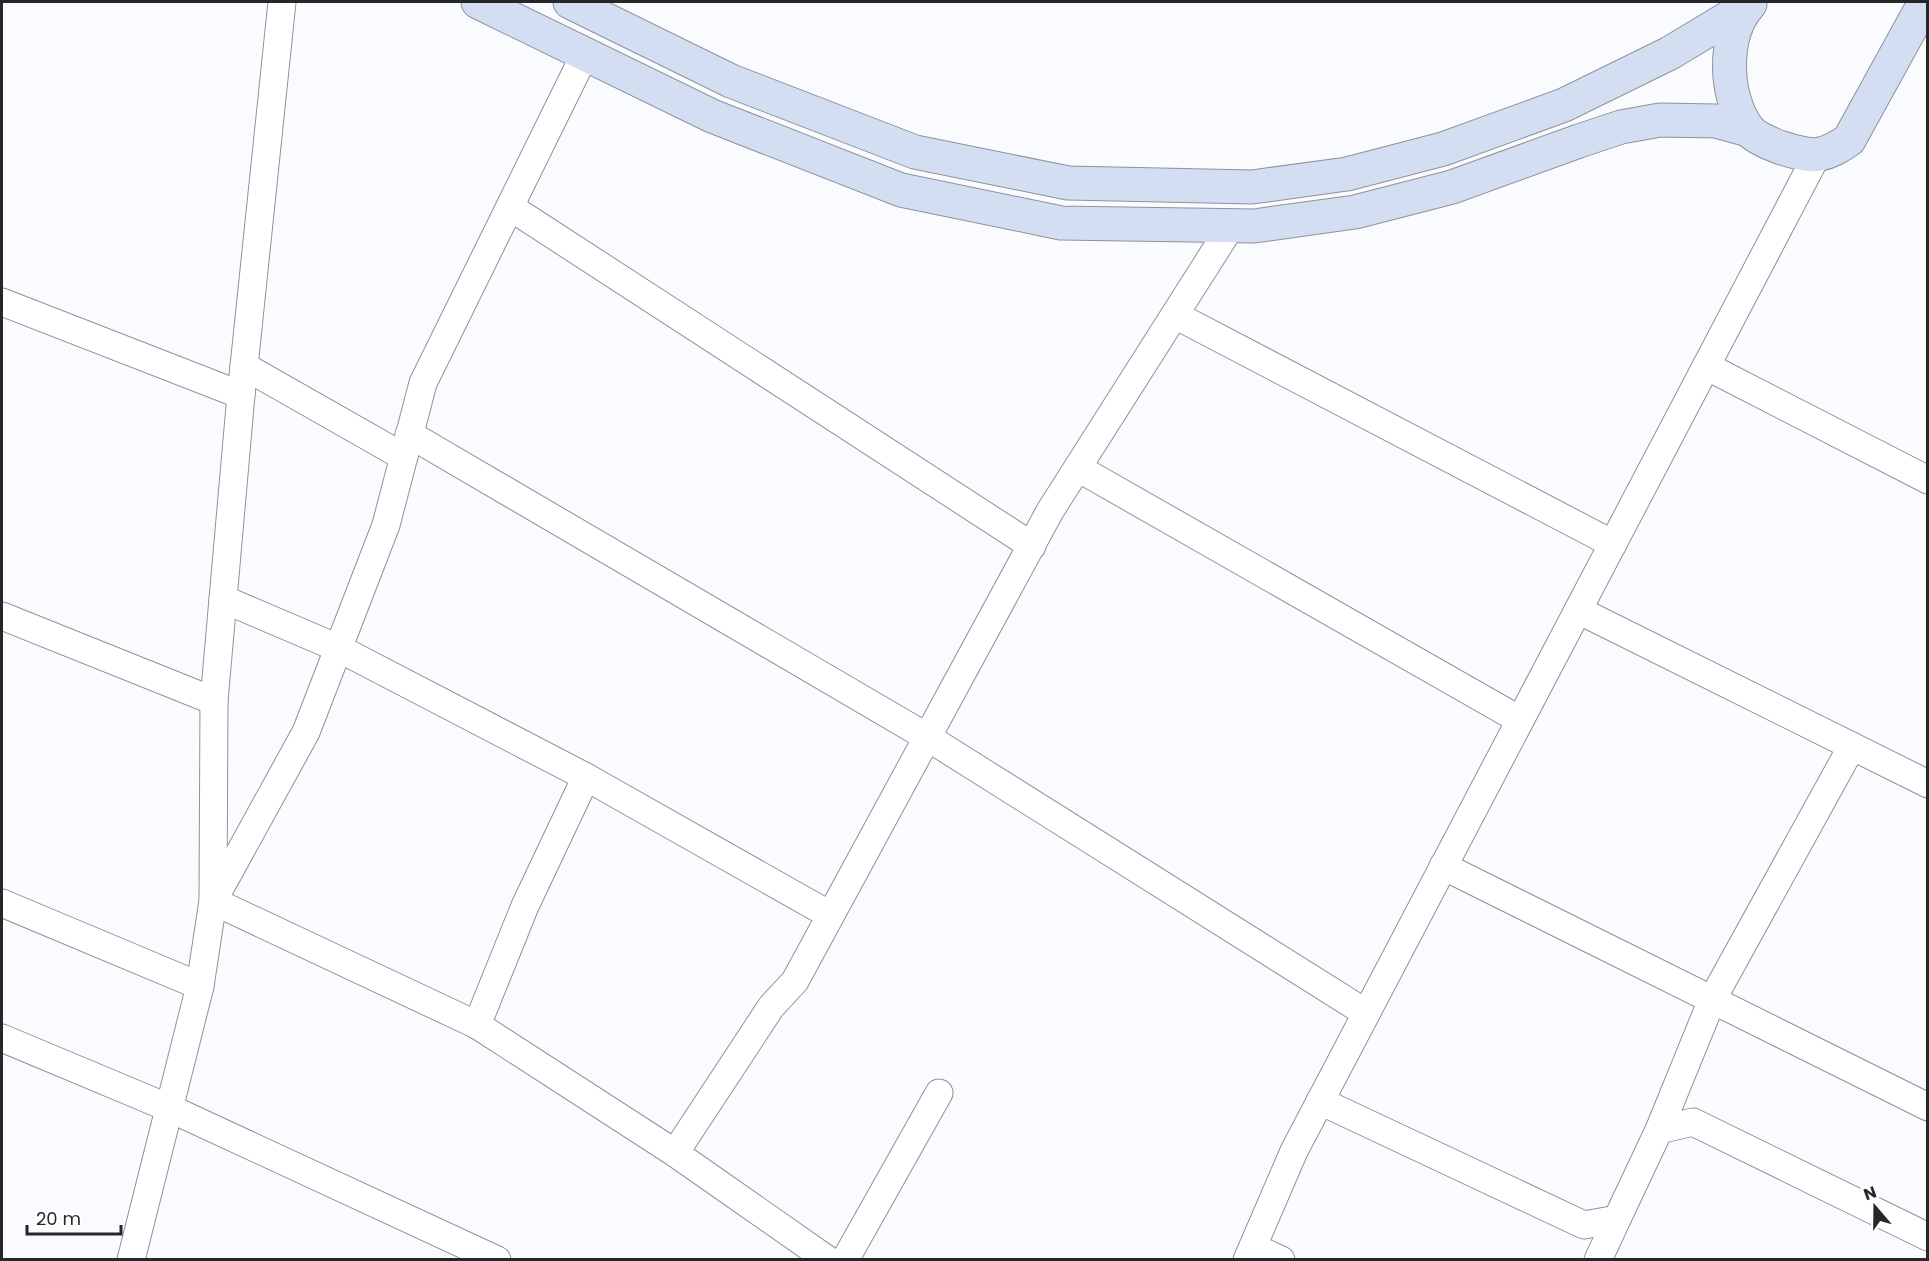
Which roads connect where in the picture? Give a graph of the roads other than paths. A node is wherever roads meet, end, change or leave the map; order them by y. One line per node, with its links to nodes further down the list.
1 (282, 2): 13 (street)
2 (478, 2): 6 (street)
3 (570, 2): 5 (street)
4 (1925, 2): 8 (street)
5 (1751, 4): 7 (street)
6 (585, 54): 9 (street); 10 (street)
7 (1749, 130): 8 (street); 10 (street)
8 (1817, 155): 14 (street)
9 (510, 207): 16 (street); 20 (street)
10 (1231, 226): 12 (street)
11 (2, 302): 15 (street)
12 (1175, 315): 17 (street); 19 (street)
13 (244, 366): 15 (street); 16 (street)
14 (1707, 366): 18 (street); 19 (street)
15 (241, 396): 21 (street)
16 (407, 446): 24 (street); 27 (street)
17 (1078, 468): 20 (street); 26 (street)
18 (1928, 480)
19 (1613, 544): 22 (street)
20 (1032, 546): 27 (street)
21 (223, 599): 24 (street); 25 (street)
22 (1578, 610): 26 (street); 28 (street)
23 (2, 616): 25 (street)
24 (338, 648): 29 (street); 32 (street)
25 (214, 701): 32 (street)
26 (1520, 720): 31 (street)
27 (927, 737): 34 (street); 37 (street)
28 (1852, 746): 30 (street); 36 (street)
29 (586, 777): 34 (street); 38 (street)
30 (1928, 784)
31 (1443, 866): 36 (street); 37 (street)
32 (213, 901): 35 (street); 38 (street)
33 (2, 903): 35 (street)
34 (830, 915): 45 (street)
35 (201, 986): 43 (street)
36 (1712, 1000): 42 (street); 44 (street)
37 (1366, 1013): 41 (street)
38 (477, 1025): 45 (street)
39 (2, 1038): 43 (street)
40 (939, 1093): 52 (street)
41 (1320, 1101): 46 (street); 48 (street)
42 (1928, 1107)
43 (169, 1108): 49 (street); 50 (street)
44 (1659, 1130): 46 (street); 47 (street)
45 (675, 1153): 51 (street)
46 (1617, 1219): 54 (street)
47 (1928, 1237)
48 (1250, 1253): 53 (street)
49 (131, 1260)
50 (497, 1260)
51 (828, 1260)
52 (845, 1260)
53 (1281, 1260)
54 (1598, 1260)

